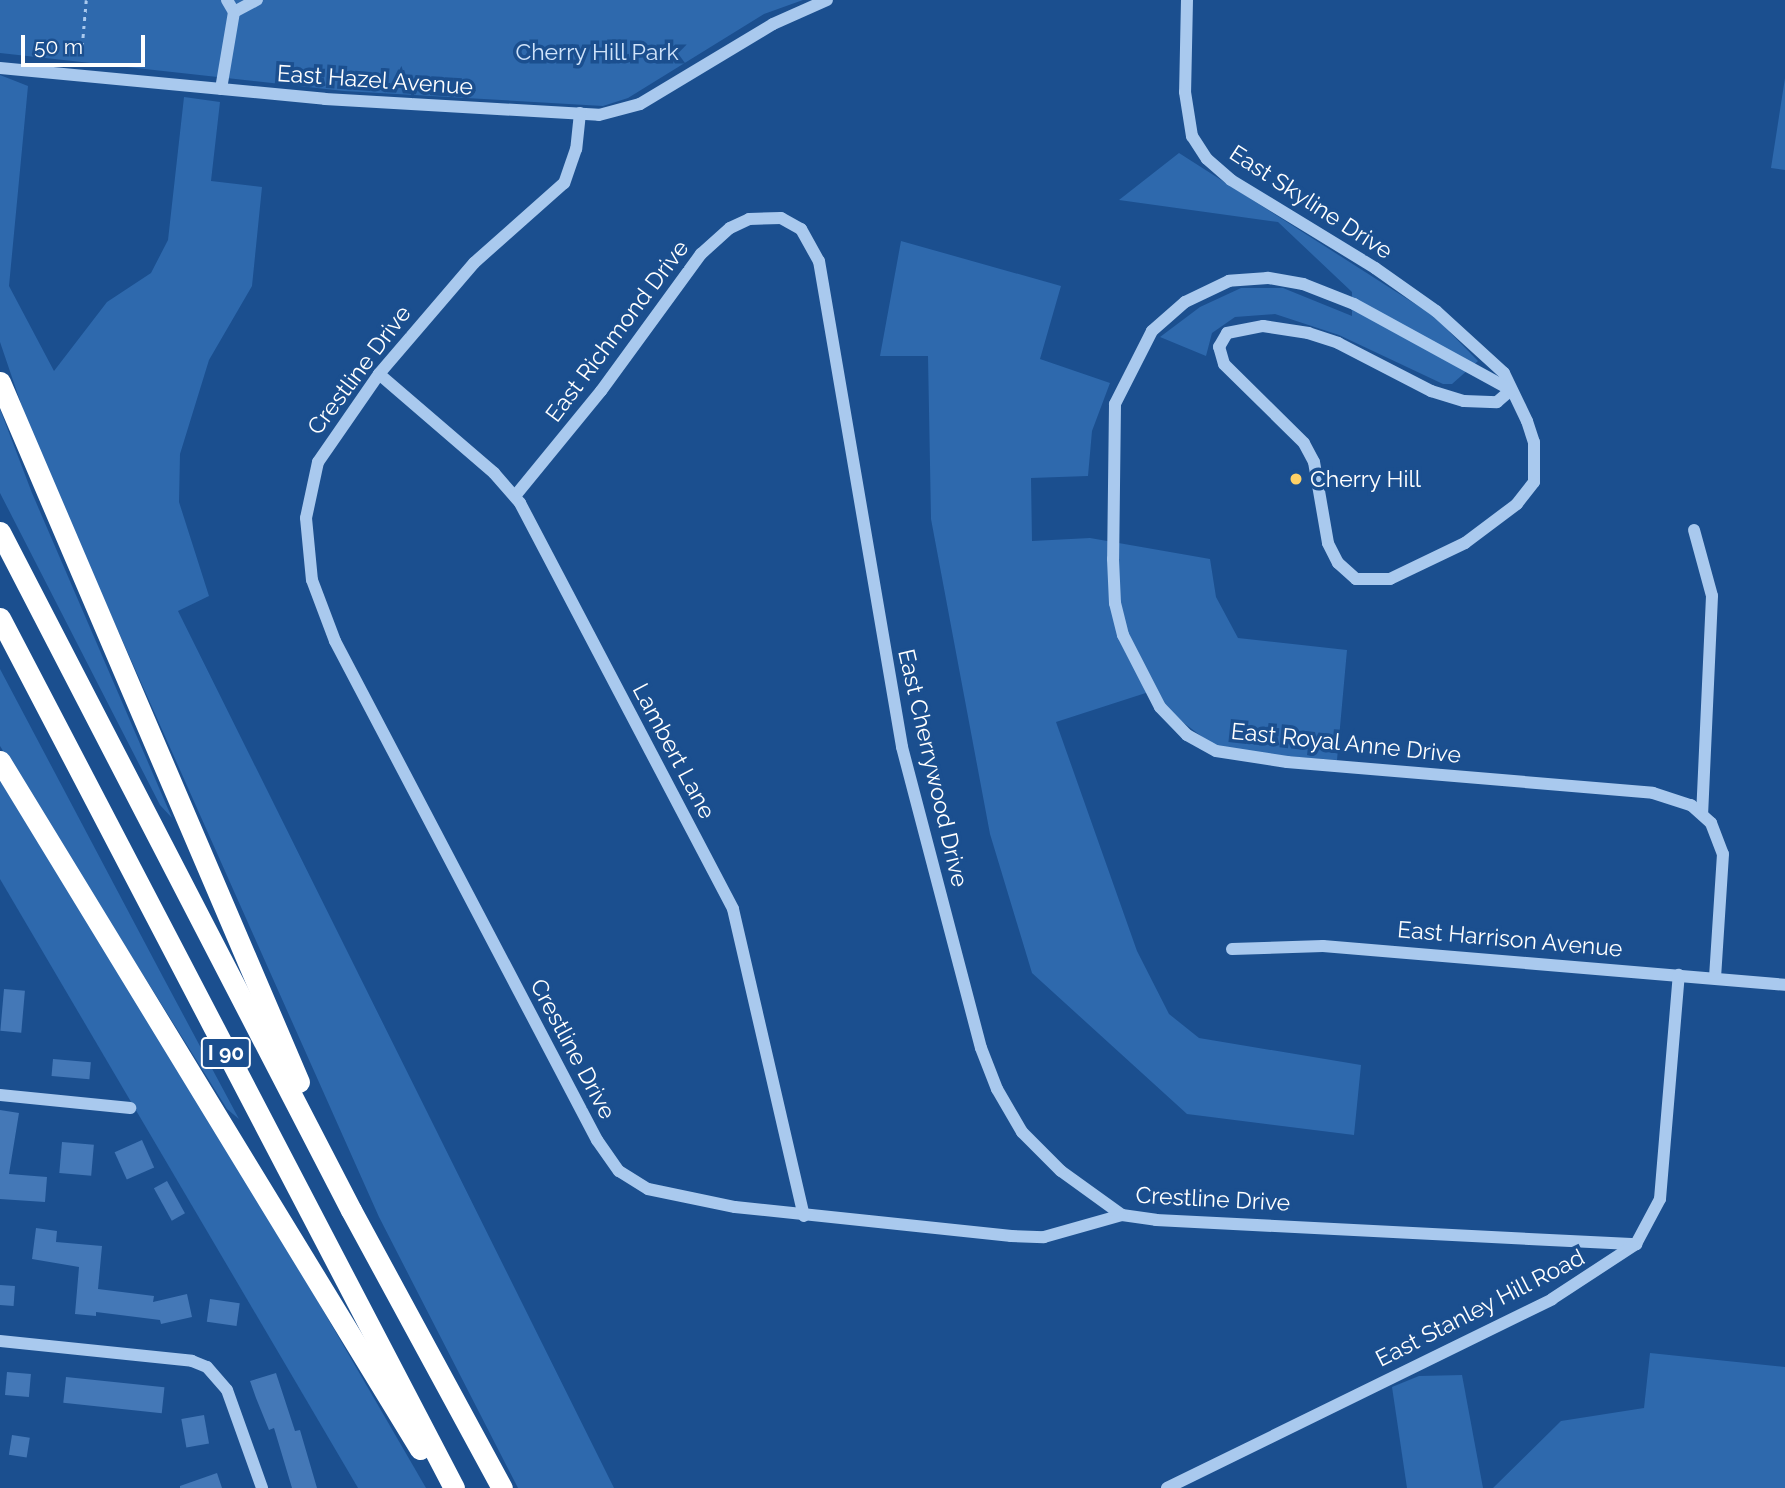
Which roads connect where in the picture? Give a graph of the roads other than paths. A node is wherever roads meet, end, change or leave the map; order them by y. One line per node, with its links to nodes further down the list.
1 (257, 0): 4 (street)
2 (827, 0): 7 (street)
3 (1187, 0): 11 (street, East Skyline Drive)
4 (231, 6): 6 (street)
5 (0, 68): 6 (street, East Hazel Avenue)
6 (221, 89): 7 (street, East Hazel Avenue)
7 (580, 113): 9 (street, Crestline Drive)
8 (769, 217): 12 (street, East Richmond Drive); 25 (street, East Cherrywood Drive)
9 (379, 374): 12 (street, Lambert Lane); 26 (street, Crestline Drive)
10 (0, 382): 24 (highway)
11 (1511, 390): 11 (street, East Skyline Drive); 17 (street, East Royal Anne Drive)
12 (515, 496): 26 (street, Lambert Lane)
13 (1694, 530): 17 (street)
14 (0, 532): 24 (highway, I 90)
15 (0, 618): 31 (highway, I 90)
16 (0, 761): 30 (highway, I 90)
17 (1702, 813): 20 (street)
18 (1232, 948): 19 (street, East Harrison Avenue)
19 (1679, 975): 20 (street, East Harrison Avenue); 27 (street, East Stanley Hill Road)
20 (1715, 978): 21 (street, East Harrison Avenue)
21 (1785, 985)
22 (0, 1096): 23 (street)
23 (130, 1108)
24 (351, 1210): 32 (highway, I 90)
25 (1122, 1215): 26 (street, Crestline Drive); 27 (street, Crestline Drive)
26 (804, 1216)
27 (1636, 1244): 33 (street, East Stanley Hill Road)
28 (0, 1341): 29 (street)
29 (262, 1488)
30 (444, 1488)
31 (454, 1488)
32 (502, 1488)
33 (1167, 1488)

